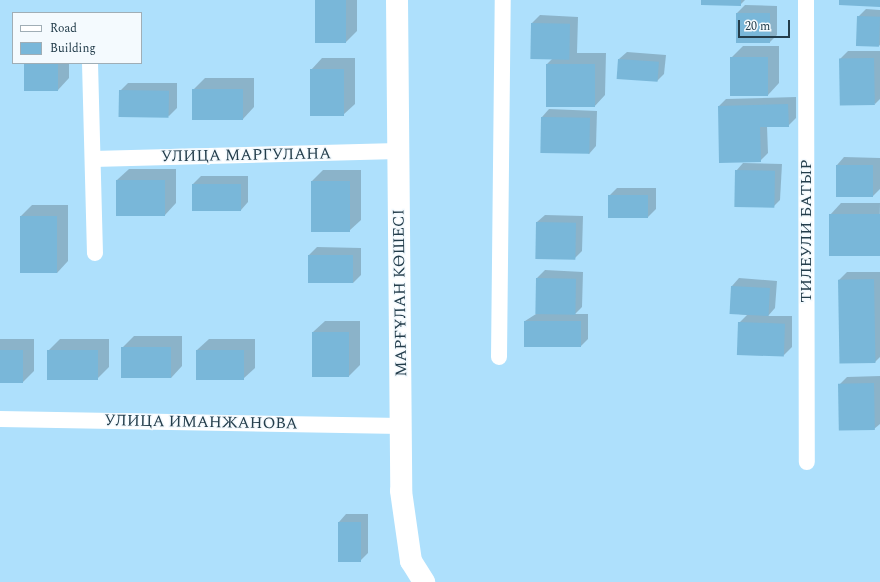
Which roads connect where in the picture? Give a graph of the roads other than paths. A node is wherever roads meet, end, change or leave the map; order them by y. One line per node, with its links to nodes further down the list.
1 (397, 0): 5 (main road, МАРҒҰЛАН КӨШЕСІ)
2 (502, 0): 8 (street)
3 (806, 0): 11 (street, ТИЛЕУЛИ БАТЫР)
4 (90, 64): 6 (street)
5 (398, 151): 6 (street, УЛИЦА МАРГУЛАНА); 10 (main road, МАРҒҰЛАН КӨШЕСІ)
6 (93, 159): 7 (street)
7 (95, 253)
8 (499, 356)
9 (0, 419): 10 (street, УЛИЦА ИМАНЖАНОВА)
10 (401, 426): 12 (main road, МАРҒҰЛАН КӨШЕСІ)
11 (807, 462)
12 (424, 582)

